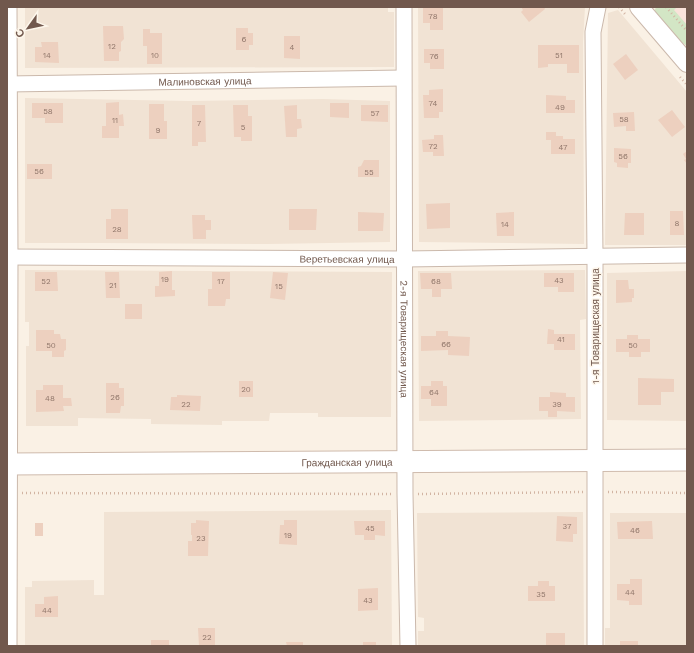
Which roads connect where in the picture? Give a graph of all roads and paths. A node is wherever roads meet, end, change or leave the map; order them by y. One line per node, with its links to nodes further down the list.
1 (8, 7): 9 (street)
2 (404, 7): 8 (street, 2-я Товарищеская улица)
3 (598, 7): 12 (street, 1-я Товарищеская улица)
4 (639, 7): 7 (street)
5 (666, 7): 6 (path)
6 (687, 31)
7 (687, 63)
8 (403, 78): 9 (street, Малиновская улица); 13 (street, 2-я Товарищеская улица)
9 (8, 84): 11 (street)
10 (687, 255): 12 (street, Веретьевская улица)
11 (8, 257): 13 (street, Веретьевская улица); 17 (street)
12 (595, 257): 13 (street, Веретьевская улица); 14 (street, 1-я Товарищеская улица)
13 (405, 259): 16 (street, 2-я Товарищеская улица)
14 (595, 460): 15 (main road, Гражданская улица); 16 (main road, Гражданская улица); 18 (street, 1-я Товарищеская улица)
15 (687, 460)
16 (405, 461): 17 (main road, Гражданская улица); 21 (street, 2-я Товарищеская улица)
17 (8, 464): 20 (street)
18 (595, 492): 19 (path); 21 (path); 24 (street, 1-я Товарищеская улица)
19 (687, 492)
20 (10, 493): 21 (path); 22 (street)
21 (405, 494): 23 (street, 2-я Товарищеская улица)
22 (9, 646)
23 (408, 646)
24 (595, 646)

